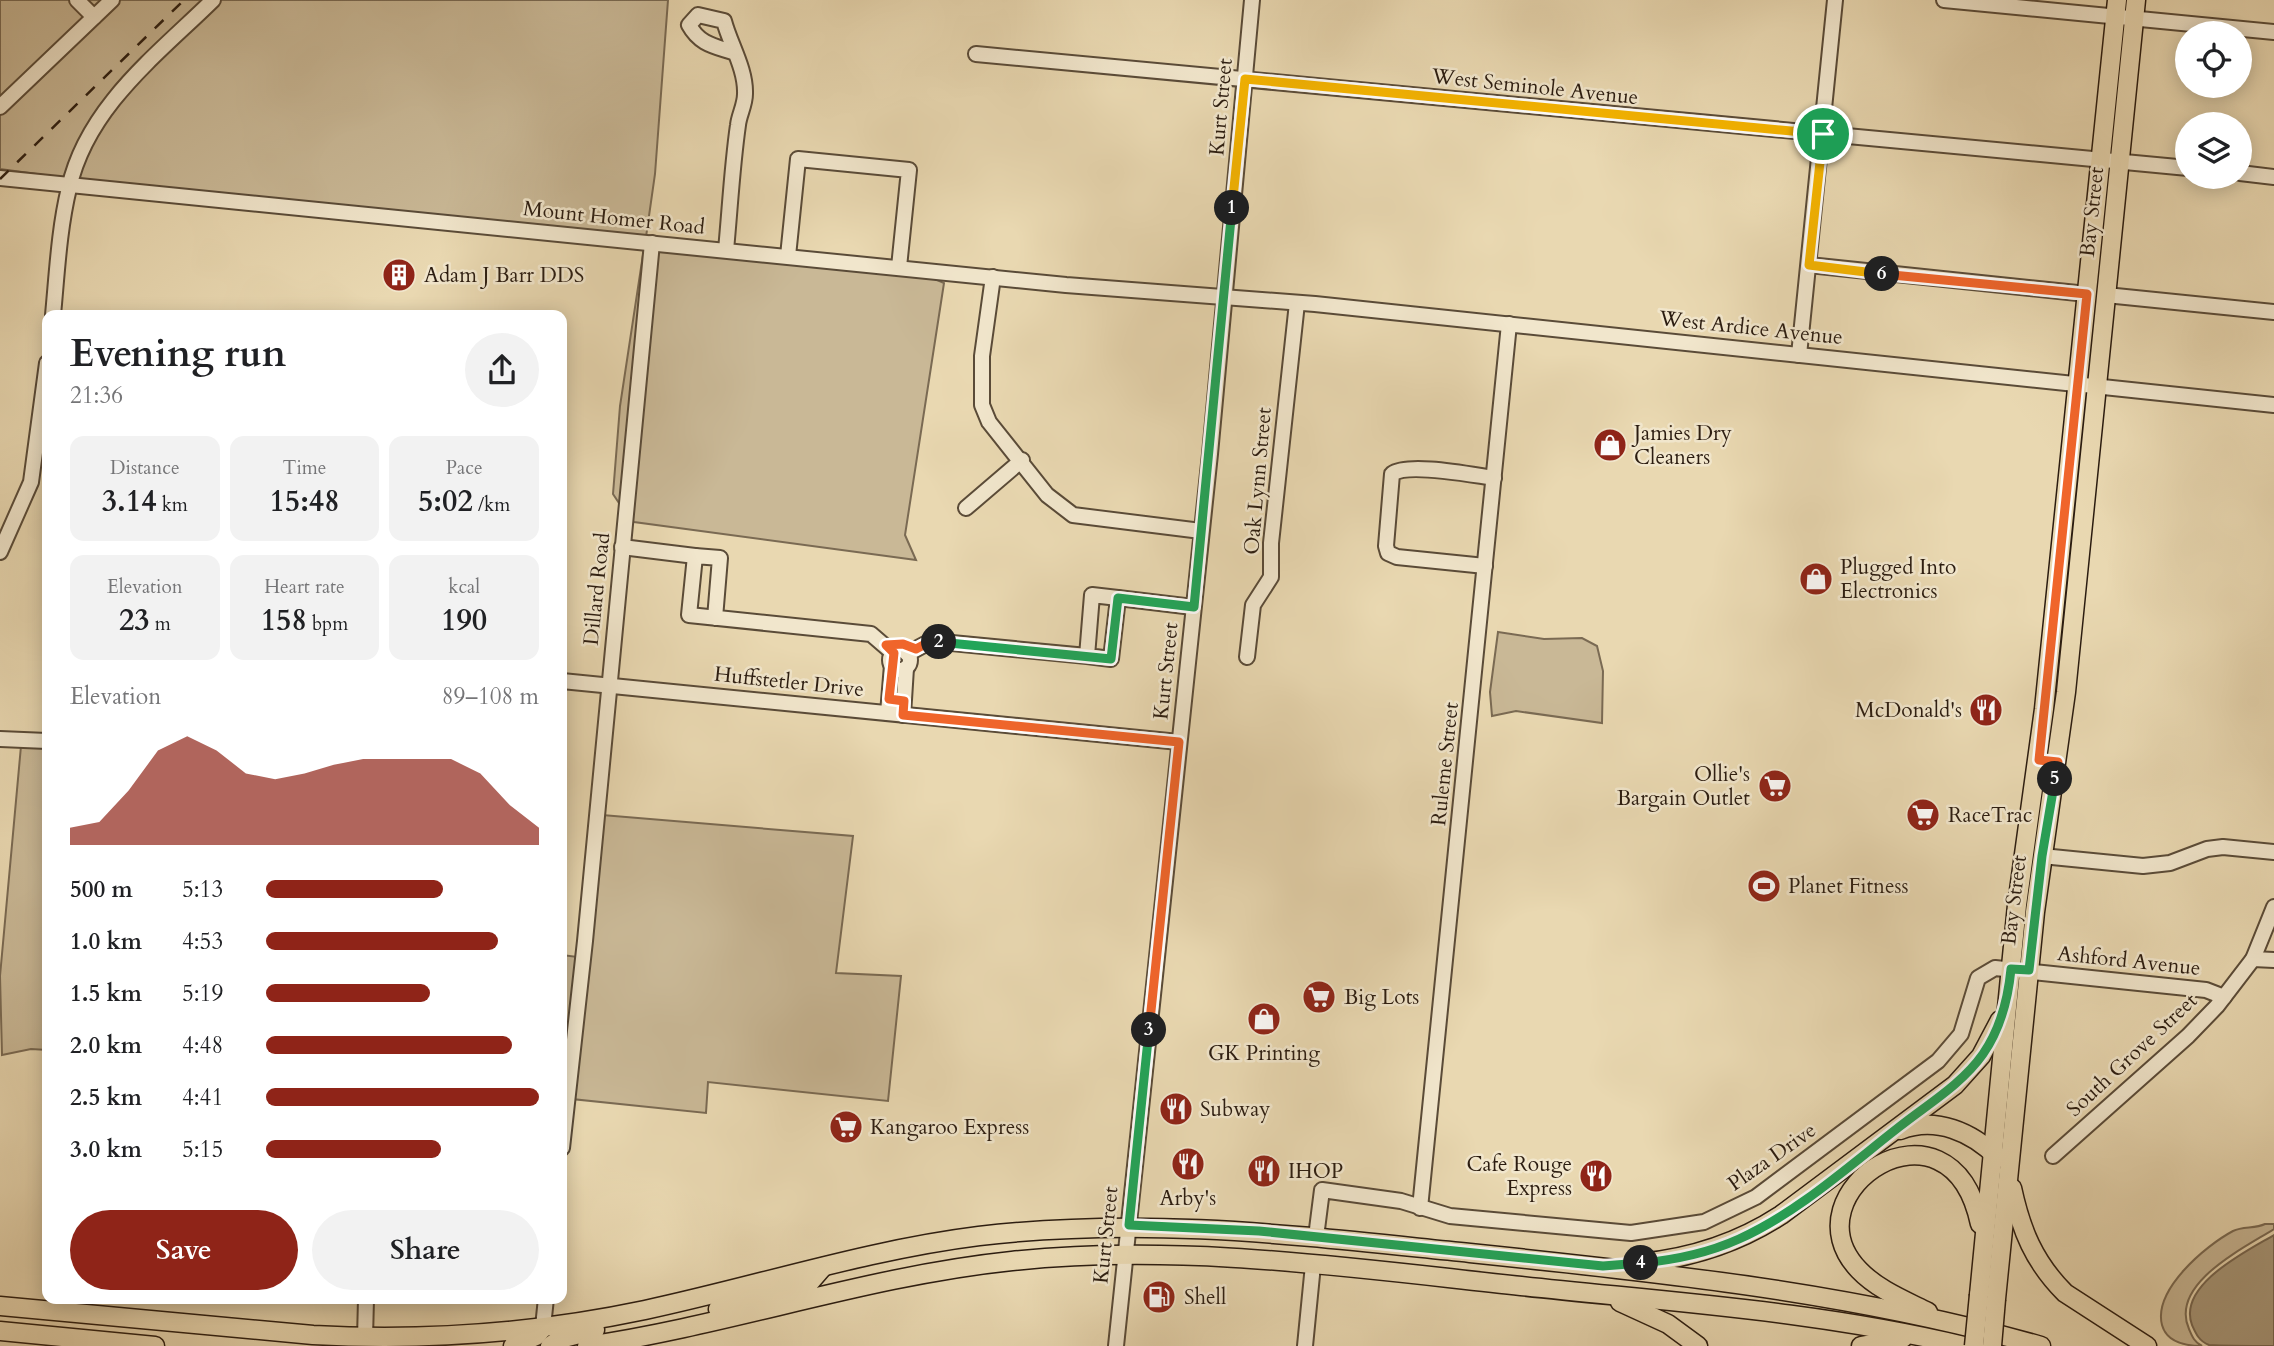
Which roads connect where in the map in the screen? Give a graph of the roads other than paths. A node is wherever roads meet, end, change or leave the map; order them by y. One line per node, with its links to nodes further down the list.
1 (77, 0): 9 (street)
2 (112, 0): 9 (street)
3 (214, 0): 23 (street)
4 (1252, 0): 14 (street, Kurt Street)
5 (1835, 0): 16 (street)
6 (1944, 0): 8 (street)
7 (2136, 0): 10 (main road, Bay Street)
8 (2116, 8): 10 (street); 17 (main road, Bay Street)
9 (94, 17): 15 (street)
10 (2134, 19): 11 (street); 18 (main road, Bay Street)
11 (2274, 32)
12 (735, 53): 25 (street)
13 (976, 54): 14 (street, West Seminole Avenue)
14 (1245, 79): 16 (street, West Seminole Avenue); 32 (street, Kurt Street)
15 (0, 107)
16 (1823, 134): 17 (street, West Seminole Avenue); 27 (street)
17 (2096, 158): 18 (street, West Seminole Avenue); 30 (main road, Bay Street)
18 (2119, 160): 19 (street, West Seminole Avenue); 31 (main road, Bay Street)
19 (2175, 166)
20 (2252, 174): 21 (street)
21 (2274, 177)
22 (0, 178): 23 (street, Mount Homer Road)
23 (69, 186): 24 (street, Mount Homer Road); 34 (street)
24 (652, 243): 25 (street, Mount Homer Road); 46 (street, Dillard Road)
25 (726, 250): 26 (street, Mount Homer Road)
26 (788, 256): 28 (street, Mount Homer Road); 28 (street)
27 (1809, 265): 30 (street); 37 (street)
28 (899, 267): 29 (street, Mount Homer Road)
29 (993, 277): 32 (street, Mount Homer Road); 42 (street)
30 (2087, 294): 38 (main road, Bay Street)
31 (2106, 295): 35 (street); 39 (main road, Bay Street)
32 (1224, 296): 33 (street, West Ardice Avenue); 45 (street, Kurt Street)
33 (1297, 303): 36 (street, West Ardice Avenue); 57 (street, Oak Lynn Street)
34 (54, 310)
35 (2274, 312)
36 (1509, 324): 37 (street, West Ardice Avenue); 43 (street, Ruleme Street)
37 (1799, 355): 38 (street, West Ardice Avenue)
38 (2078, 384): 39 (street, West Ardice Avenue); 49 (main road, Bay Street)
39 (2097, 386): 41 (street, West Ardice Avenue); 50 (main road, Bay Street)
40 (42, 400): 47 (street)
41 (2274, 405)
42 (1022, 460): 44 (street); 45 (street)
43 (1494, 478): 51 (street, Ruleme Street); 51 (street)
44 (966, 508)
45 (1201, 531): 53 (street, Kurt Street)
46 (622, 547): 48 (street); 59 (street, Dillard Road)
47 (0, 552)
48 (695, 555): 54 (street); 54 (street)
49 (2060, 556): 50 (street); 64 (main road, Bay Street)
50 (2080, 558): 65 (main road, Bay Street)
51 (1485, 566): 79 (street, Ruleme Street)
52 (1118, 598): 53 (street); 56 (street); 56 (street)
53 (1194, 607): 63 (street, Kurt Street)
54 (715, 618): 55 (street)
55 (900, 656): 56 (street); 60 (street)
56 (1087, 656)
57 (1247, 657)
58 (567, 682): 59 (street, Huffstetler Drive)
59 (609, 686): 60 (street, Huffstetler Drive); 74 (street, Dillard Road)
60 (896, 707): 63 (street, Huffstetler Drive)
61 (0, 739): 62 (street)
62 (42, 741)
63 (1179, 742): 80 (street, Kurt Street)
64 (2039, 760): 65 (street); 71 (main road, Bay Street)
65 (2058, 762): 67 (main road, Bay Street)
66 (2274, 852): 67 (street)
67 (2042, 856): 71 (main road, Bay Street)
68 (2274, 907): 69 (street, South Grove Street)
69 (2253, 958): 70 (street); 73 (street, South Grove Street)
70 (2274, 960)
71 (2020, 970): 72 (main road, Bay Street); 73 (street, Ashford Avenue); 78 (main road, Bay Street); 79 (street, Plaza Drive)
72 (2008, 997): 75 (main road); 76 (main road, Bay Street)
73 (2224, 997): 77 (street, South Grove Street)
74 (567, 1099)
75 (1890, 1134): 76 (main road); 88 (main road)
76 (1992, 1152): 78 (main road); 82 (main road, Bay Street)
77 (2053, 1156)
78 (2008, 1168): 90 (main road, Bay Street); 117 (main road)
79 (1420, 1208): 81 (street)
80 (1129, 1225): 81 (main road); 84 (street, Kurt Street); 87 (main road)
81 (1316, 1237): 83 (main road); 85 (main road)
82 (1983, 1242): 90 (main road, Bay Street); 98 (main road)
83 (1395, 1245): 86 (main road); 88 (main road)
84 (1126, 1253): 85 (main road); 96 (main road); 109 (street, Kurt Street)
85 (1250, 1258): 86 (main road)
86 (1313, 1265): 89 (main road); 110 (street)
87 (824, 1266): 94 (main road); 96 (main road)
88 (1603, 1266): 98 (main road)
89 (1600, 1294): 102 (main road); 111 (main road)
90 (1987, 1297): 114 (main road, Bay Street, bridge); 115 (main road, Bay Street, bridge)
91 (366, 1304): 103 (street)
92 (545, 1304): 99 (street)
93 (0, 1306): 95 (main road)
94 (642, 1311): 99 (main road); 107 (main road)
95 (104, 1317): 97 (main road); 101 (main road)
96 (710, 1320): 108 (main road)
97 (0, 1321)
98 (1946, 1322): 116 (main road)
99 (543, 1327): 103 (main road); 106 (main road)
100 (0, 1331): 104 (main road)
101 (250, 1331): 103 (main road); 104 (main road)
102 (1921, 1336): 112 (main road); 113 (main road)
103 (365, 1338)
104 (104, 1341): 105 (main road)
105 (155, 1346)
106 (513, 1346)
107 (550, 1346)
108 (587, 1346)
109 (1116, 1346)
110 (1305, 1346)
111 (1698, 1346)
112 (1861, 1346)
113 (1964, 1346)
114 (1973, 1346)
115 (1992, 1346)
116 (2041, 1346)
117 (2147, 1346)

